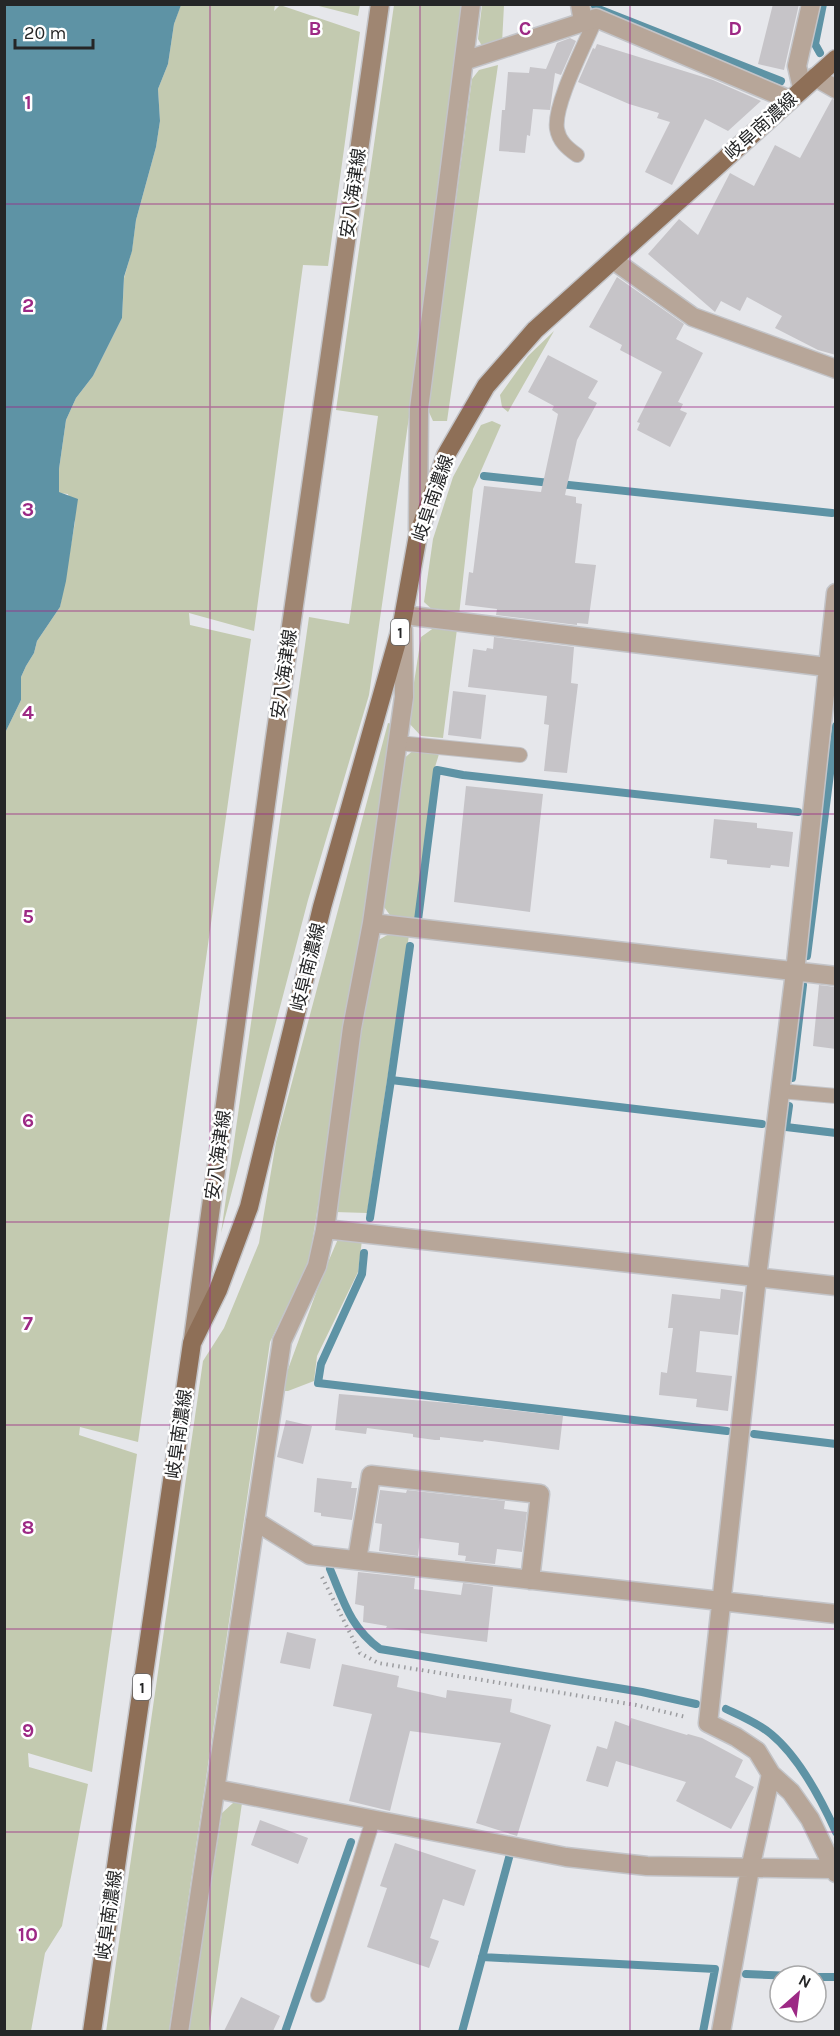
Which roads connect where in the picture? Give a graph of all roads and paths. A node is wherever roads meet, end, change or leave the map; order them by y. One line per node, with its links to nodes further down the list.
1 (380, 4): 26 (main road, 安八海津線)
2 (471, 4): 6 (street)
3 (811, 4): 7 (street)
4 (586, 15): 6 (street); 7 (street); 9 (lane)
5 (836, 59): 7 (main road, 岐阜南濃線 / 1)
6 (464, 61): 12 (street)
7 (802, 88): 8 (street); 10 (main road, 岐阜南濃線 / 1)
8 (836, 89)
9 (577, 155)
10 (613, 260): 11 (street); 12 (main road, 岐阜南濃線 / 1)
11 (836, 369)
12 (418, 535): 14 (main road, 岐阜南濃線 / 1)
13 (836, 593): 15 (street)
14 (403, 619): 15 (street); 16 (street); 26 (main road, 岐阜南濃線 / 1)
15 (827, 667): 19 (street)
16 (398, 743): 17 (lane); 18 (street)
17 (520, 755)
18 (372, 923): 19 (street); 23 (street)
19 (795, 972): 20 (street); 21 (street)
20 (836, 976)
21 (780, 1091): 22 (lane); 24 (street)
22 (836, 1096)
23 (325, 1229): 24 (street); 27 (street)
24 (758, 1277): 25 (street); 31 (street)
25 (836, 1286)
26 (192, 1343): 40 (main road, 岐阜南濃線 / 1)
27 (255, 1521): 28 (street); 35 (street)
28 (310, 1555): 29 (street); 33 (path)
29 (357, 1560): 30 (street); 30 (street)
30 (531, 1580): 31 (street)
31 (721, 1601): 32 (street); 33 (street)
32 (836, 1614)
33 (708, 1723): 34 (street)
34 (771, 1774): 37 (street); 38 (street)
35 (216, 1789): 36 (street); 41 (street)
36 (373, 1820): 37 (street); 39 (lane)
37 (750, 1869): 38 (street); 42 (street)
38 (834, 1871)
39 (318, 1995)
40 (92, 2031)
41 (179, 2031)
42 (721, 2031)

